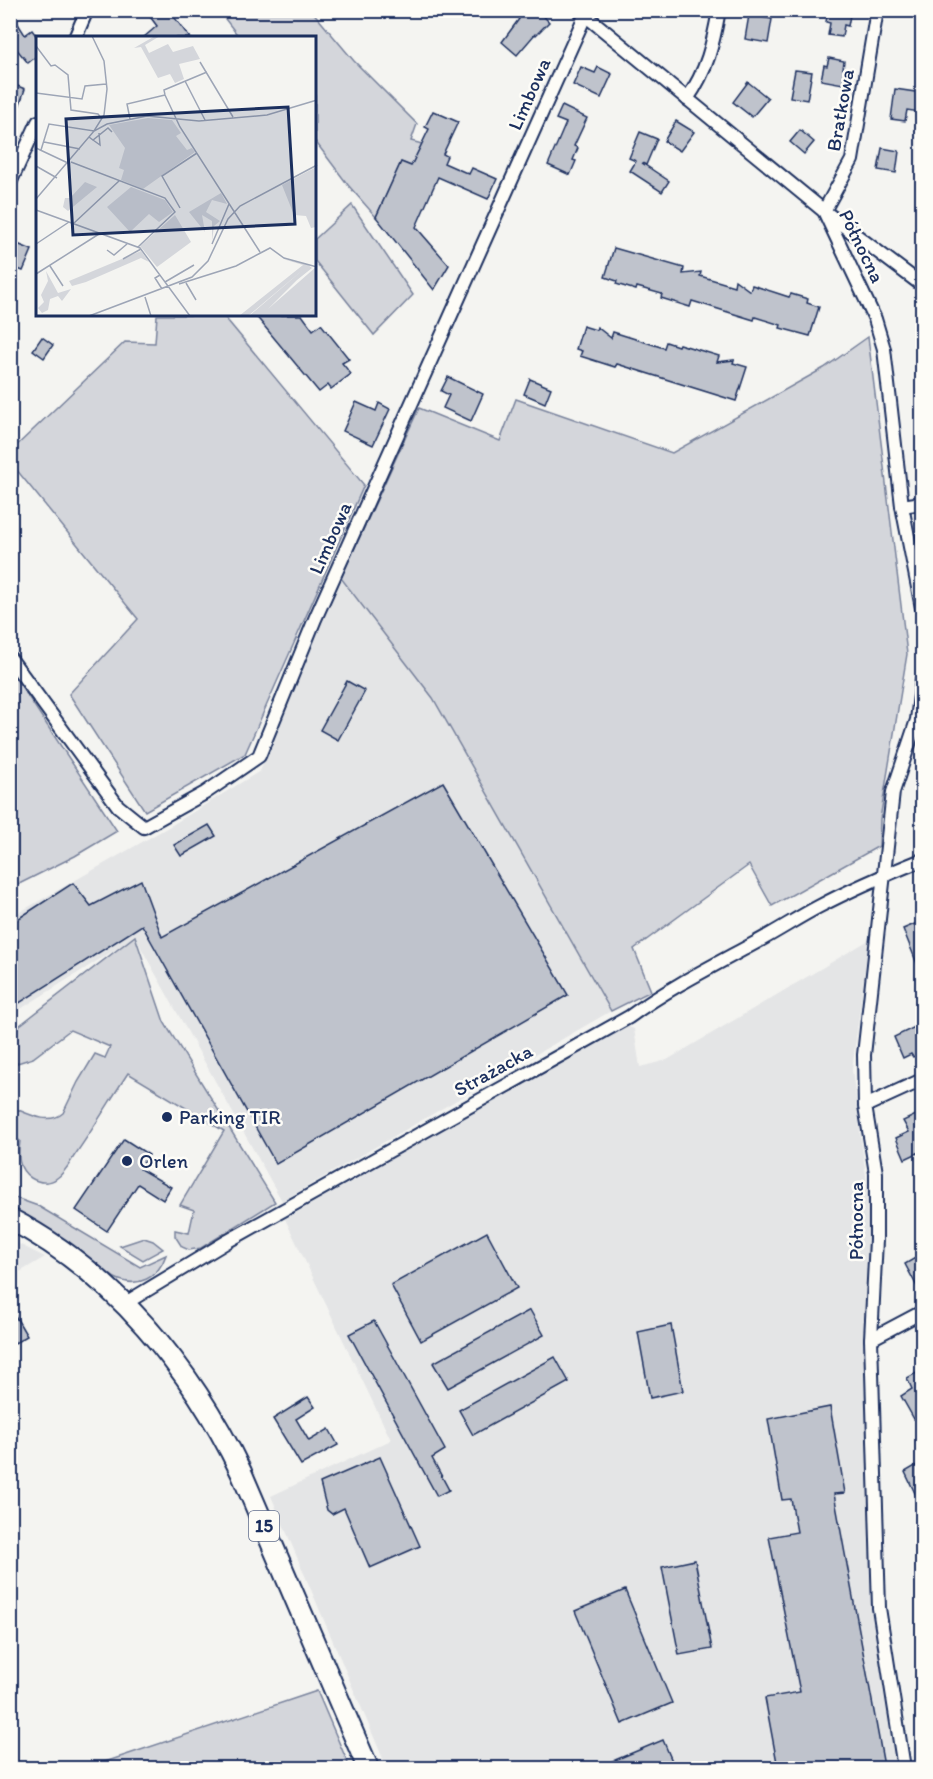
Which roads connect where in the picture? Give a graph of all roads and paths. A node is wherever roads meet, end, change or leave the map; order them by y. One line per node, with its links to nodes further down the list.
1 (87, 10): 5 (street)
2 (719, 10): 6 (street)
3 (877, 10): 9 (street, Bratkowa)
4 (582, 13): 6 (street, Północna); 14 (street, Limbowa)
5 (76, 36)
6 (687, 99): 9 (street, Północna)
7 (36, 126): 8 (street)
8 (10, 183)
9 (824, 211): 10 (street); 12 (street, Północna)
10 (922, 284)
11 (922, 503): 12 (street)
12 (902, 506): 13 (street, Północna)
13 (922, 608)
14 (10, 658)
15 (922, 679): 17 (street, Północna)
16 (922, 860): 17 (street, Strażacka)
17 (884, 875): 19 (street, Północna); 21 (street, Strażacka)
18 (922, 1080): 19 (street)
19 (865, 1106): 23 (street, Północna)
20 (10, 1219): 21 (main road, 15)
21 (124, 1304): 24 (main road, 15)
22 (922, 1312): 23 (street)
23 (871, 1339): 25 (street, Północna)
24 (368, 1768)
25 (904, 1768)

